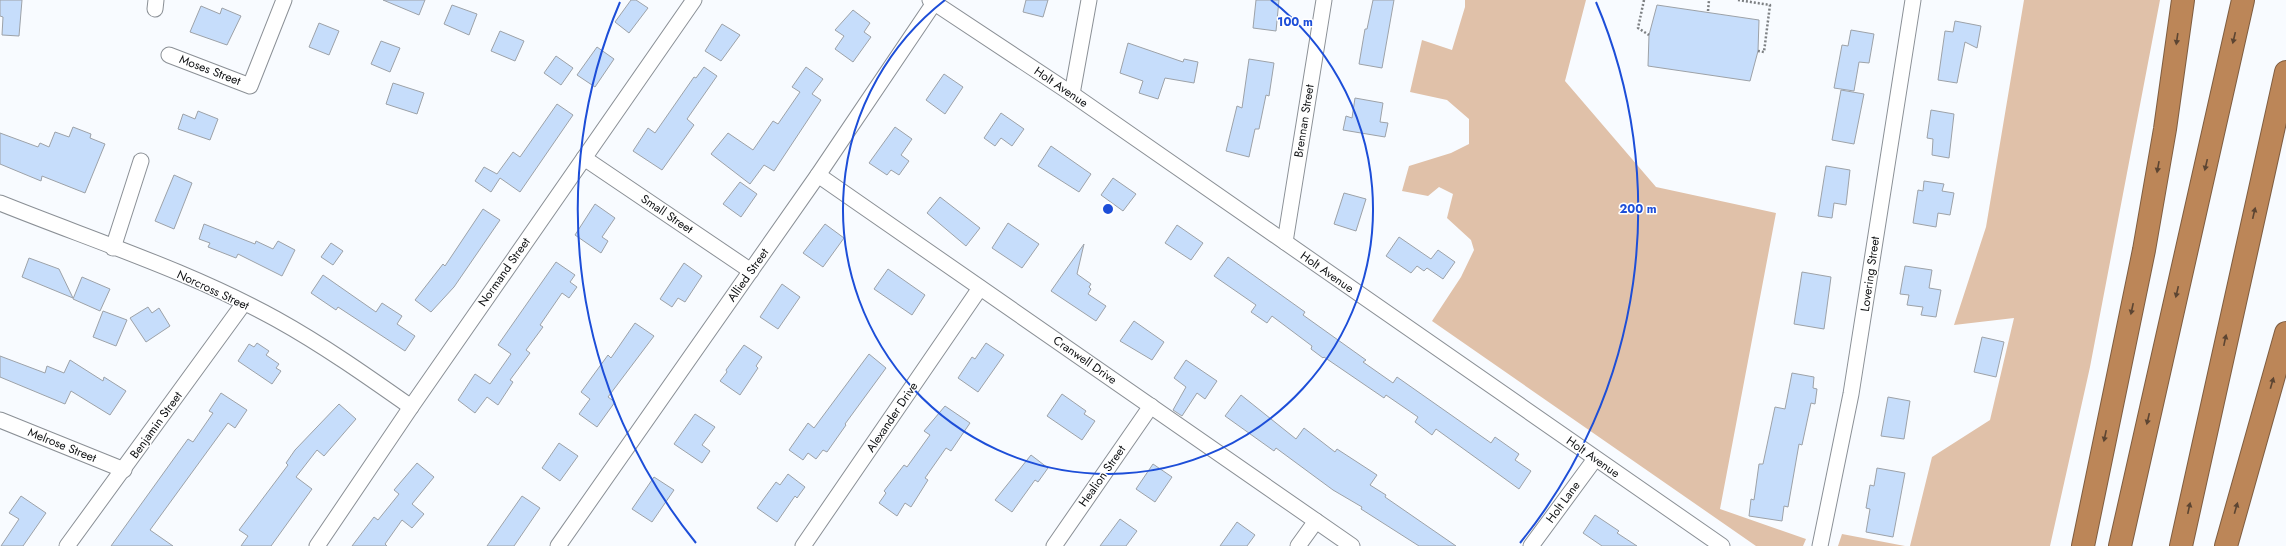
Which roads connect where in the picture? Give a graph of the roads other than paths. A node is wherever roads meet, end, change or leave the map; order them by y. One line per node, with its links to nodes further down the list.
1 (284, 0): 9 (street, Moses Street)
2 (694, 0): 12 (street, Normand Street)
3 (1089, 0): 11 (street)
4 (1324, 0): 16 (street, Brennan Street)
5 (1913, 0): 37 (street, Lovering Street)
6 (2183, 0): 38 (highway, one-way to 38)
7 (2243, 0): 39 (highway, one-way to 39)
8 (932, 1): 11 (street, Holt Avenue); 14 (street, Allied Street)
9 (169, 55)
10 (2286, 72): 40 (highway, one-way to 10)
11 (1072, 94): 16 (street, Holt Avenue)
12 (584, 158): 18 (street, Small Street); 22 (street, Normand Street)
13 (141, 161): 17 (street)
14 (818, 175): 18 (street, Allied Street); 19 (street, Cranwell Drive)
15 (0, 203): 17 (street, Norcross Street)
16 (1285, 242): 25 (street, Holt Avenue)
17 (113, 248): 20 (street, Norcross Street)
18 (750, 271): 30 (street, Allied Street)
19 (980, 288): 23 (street, Cranwell Drive); 31 (street, Alexander Drive)
20 (244, 304): 22 (street, Norcross Street); 26 (street, Benjamin Street)
21 (2286, 333): 41 (highway, one-way to 21)
22 (411, 406): 29 (street, Normand Street)
23 (1151, 406): 27 (street, Cranwell Drive); 32 (street, Healion Street)
24 (0, 420): 26 (street, Melrose Street)
25 (1595, 459): 35 (street, Holt Lane); 36 (street, Holt Avenue)
26 (124, 470): 28 (street, Benjamin Street)
27 (1316, 521): 33 (street); 34 (street, Cranwell Drive)
28 (67, 546)
29 (317, 546)
30 (558, 546)
31 (804, 546)
32 (1054, 546)
33 (1298, 546)
34 (1352, 546)
35 (1531, 546)
36 (1722, 546)
37 (1820, 546)
38 (2083, 546)
39 (2120, 546)
40 (2181, 546)
41 (2226, 546)

